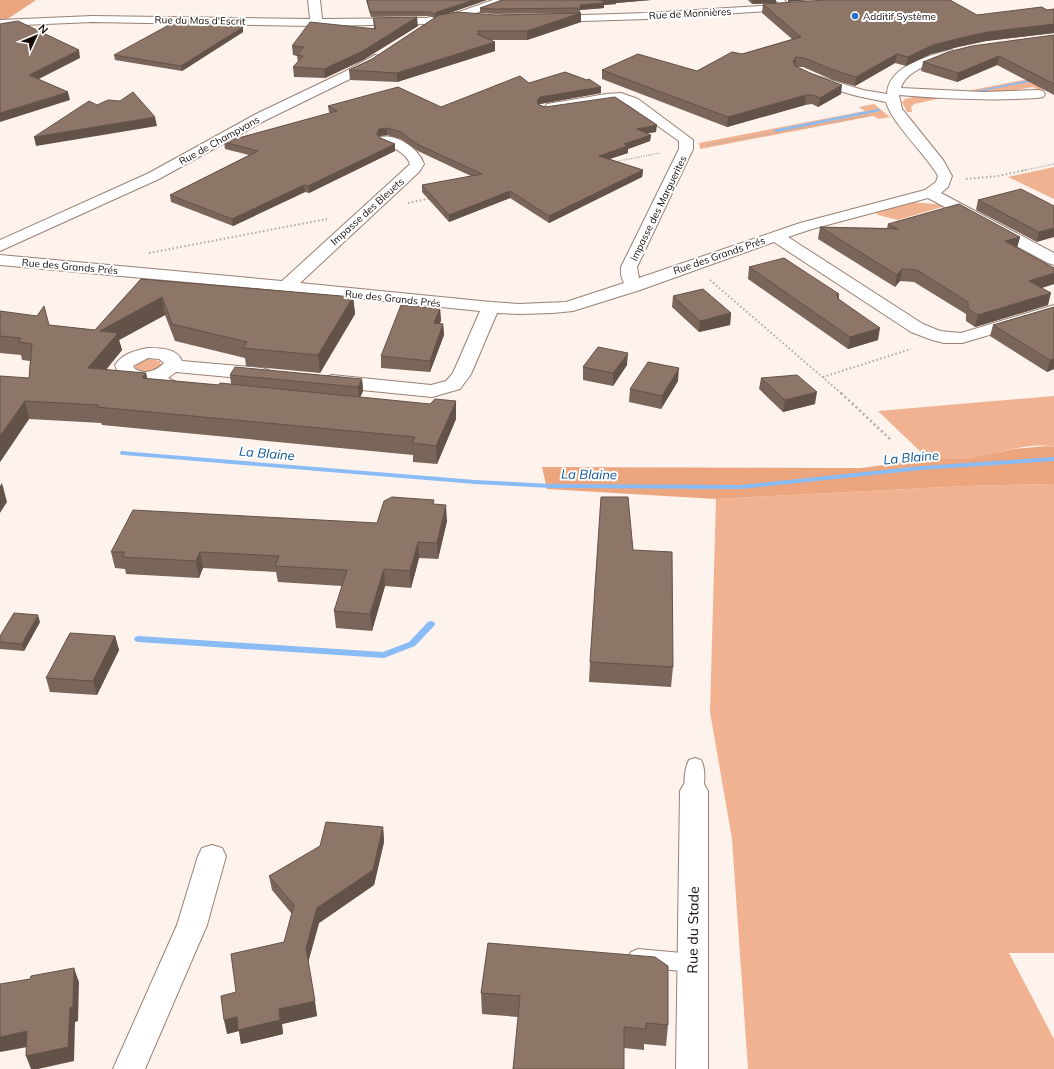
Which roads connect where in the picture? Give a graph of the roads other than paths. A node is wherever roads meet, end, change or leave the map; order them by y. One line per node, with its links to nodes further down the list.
1 (314, 0): 8 (street)
2 (504, 0): 5 (street)
3 (783, 4): 4 (street, Rue de Monnières); 6 (street, Rue de Monnières)
4 (801, 6)
5 (482, 15): 9 (street); 9 (street)
6 (543, 19)
7 (0, 23): 8 (street, Rue du Mas d'Escrit)
8 (315, 23): 9 (street, Rue du Mas d'Escrit)
9 (430, 25)
10 (960, 52): 14 (street)
11 (385, 53): 19 (street, Rue de Champvans)
12 (804, 74): 14 (street)
13 (1038, 94): 14 (street)
14 (893, 100): 17 (street, Rue des Grands Prés)
15 (545, 108): 24 (street, Impasse des Marguerites)
16 (386, 140): 23 (street, Impasse des Bleuets)
17 (930, 194): 18 (street, Rue des Grands Prés); 21 (street)
18 (774, 236): 24 (street, Rue des Grands Prés); 26 (street, Rue des Grands Prés)
19 (2, 243): 22 (street)
20 (0, 260): 22 (street, Rue des Grands Prés)
21 (1054, 260)
22 (36, 262): 23 (street, Rue des Grands Prés)
23 (286, 286): 25 (street, Rue des Grands Prés)
24 (634, 286): 25 (street, Rue des Grands Prés)
25 (491, 307): 31 (street)
26 (1054, 310)
27 (172, 366): 28 (street); 28 (street); 29 (street)
28 (154, 376): 32 (street)
29 (283, 376)
30 (314, 379): 31 (street)
31 (438, 390): 33 (street)
32 (205, 392)
33 (430, 408)
34 (694, 778): 37 (street, Rue du Stade)
35 (212, 856): 38 (street)
36 (628, 957): 37 (lane)
37 (693, 963): 39 (street, Rue du Stade)
38 (129, 1069)
39 (692, 1069)

